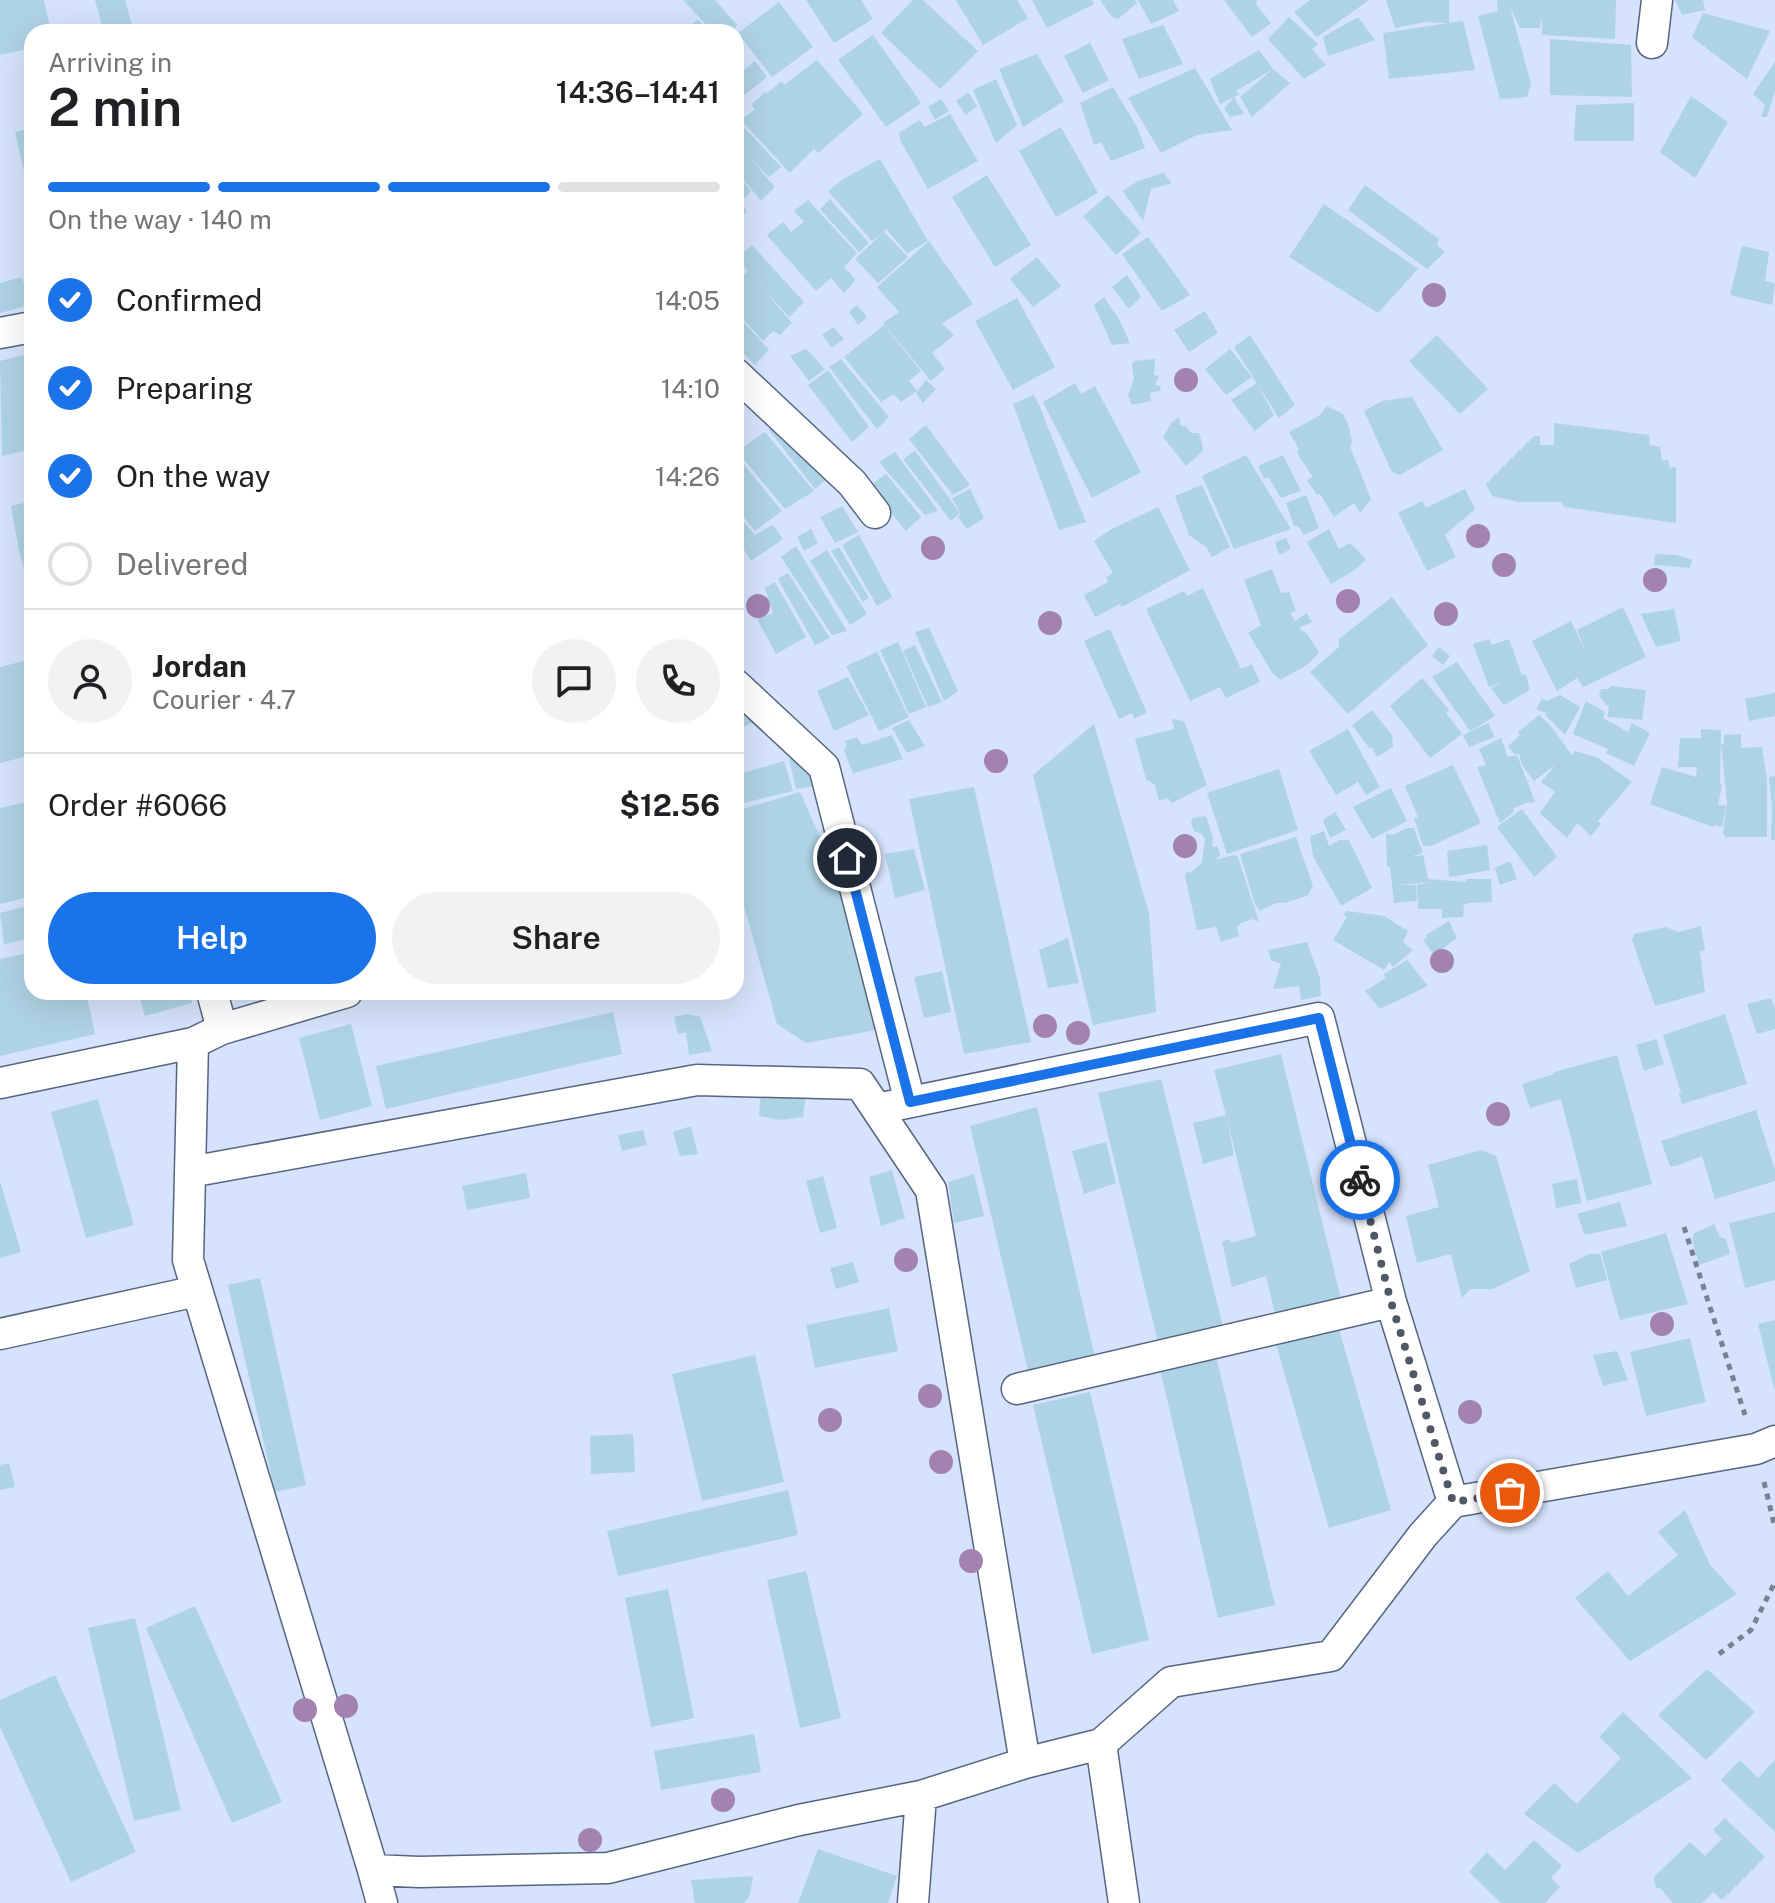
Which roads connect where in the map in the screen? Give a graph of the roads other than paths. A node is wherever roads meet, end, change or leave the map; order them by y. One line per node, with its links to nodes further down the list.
1 (1657, 0): 2 (street)
2 (1652, 43)
3 (24, 328): 4 (street)
4 (0, 333)
5 (744, 382): 6 (street)
6 (875, 513)
7 (744, 692): 13 (street)
8 (214, 1000): 10 (street)
9 (320, 1000): 10 (street)
10 (222, 1029): 11 (street)
11 (193, 1043): 12 (street); 15 (street)
12 (0, 1083)
13 (910, 1102): 14 (street); 17 (street)
14 (877, 1109): 15 (street); 23 (street)
15 (190, 1172): 16 (street)
16 (197, 1291): 18 (street); 25 (street)
17 (1391, 1302): 19 (street); 21 (street)
18 (0, 1334)
19 (1017, 1389)
20 (1765, 1445): 21 (street)
21 (1453, 1502): 22 (street)
22 (1101, 1744): 23 (street); 28 (street)
23 (1025, 1763): 24 (street)
24 (921, 1796): 25 (street); 27 (street)
25 (373, 1870): 26 (street)
26 (382, 1903)
27 (913, 1903)
28 (1124, 1903)

